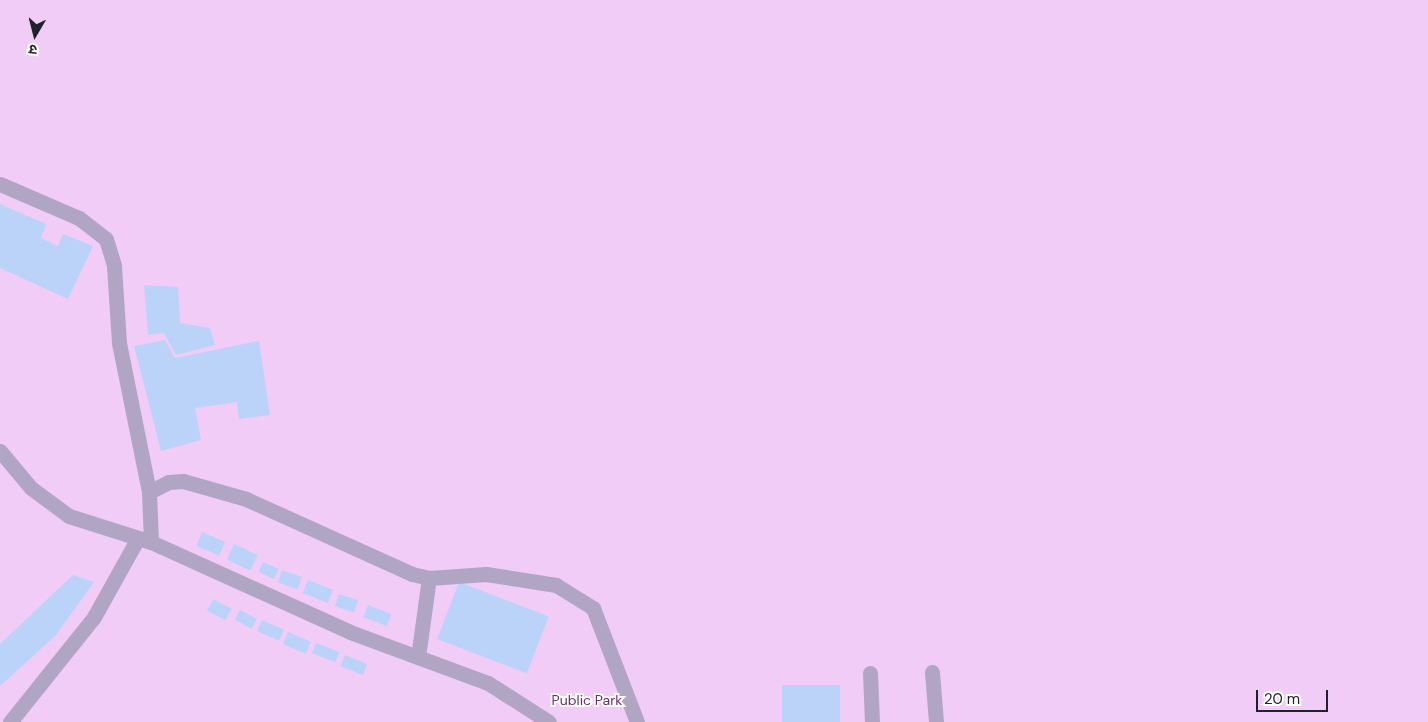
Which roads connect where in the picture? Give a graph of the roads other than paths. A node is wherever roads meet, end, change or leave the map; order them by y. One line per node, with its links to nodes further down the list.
1 (0, 184): 3 (lane)
2 (0, 451): 4 (lane)
3 (149, 492): 4 (lane); 5 (lane)
4 (144, 540): 6 (lane); 9 (lane)
5 (429, 578): 6 (lane); 11 (lane)
6 (418, 657): 10 (lane)
7 (932, 672): 13 (lane)
8 (870, 673): 12 (lane)
9 (10, 722)
10 (549, 722)
11 (637, 722)
12 (872, 722)
13 (936, 722)

